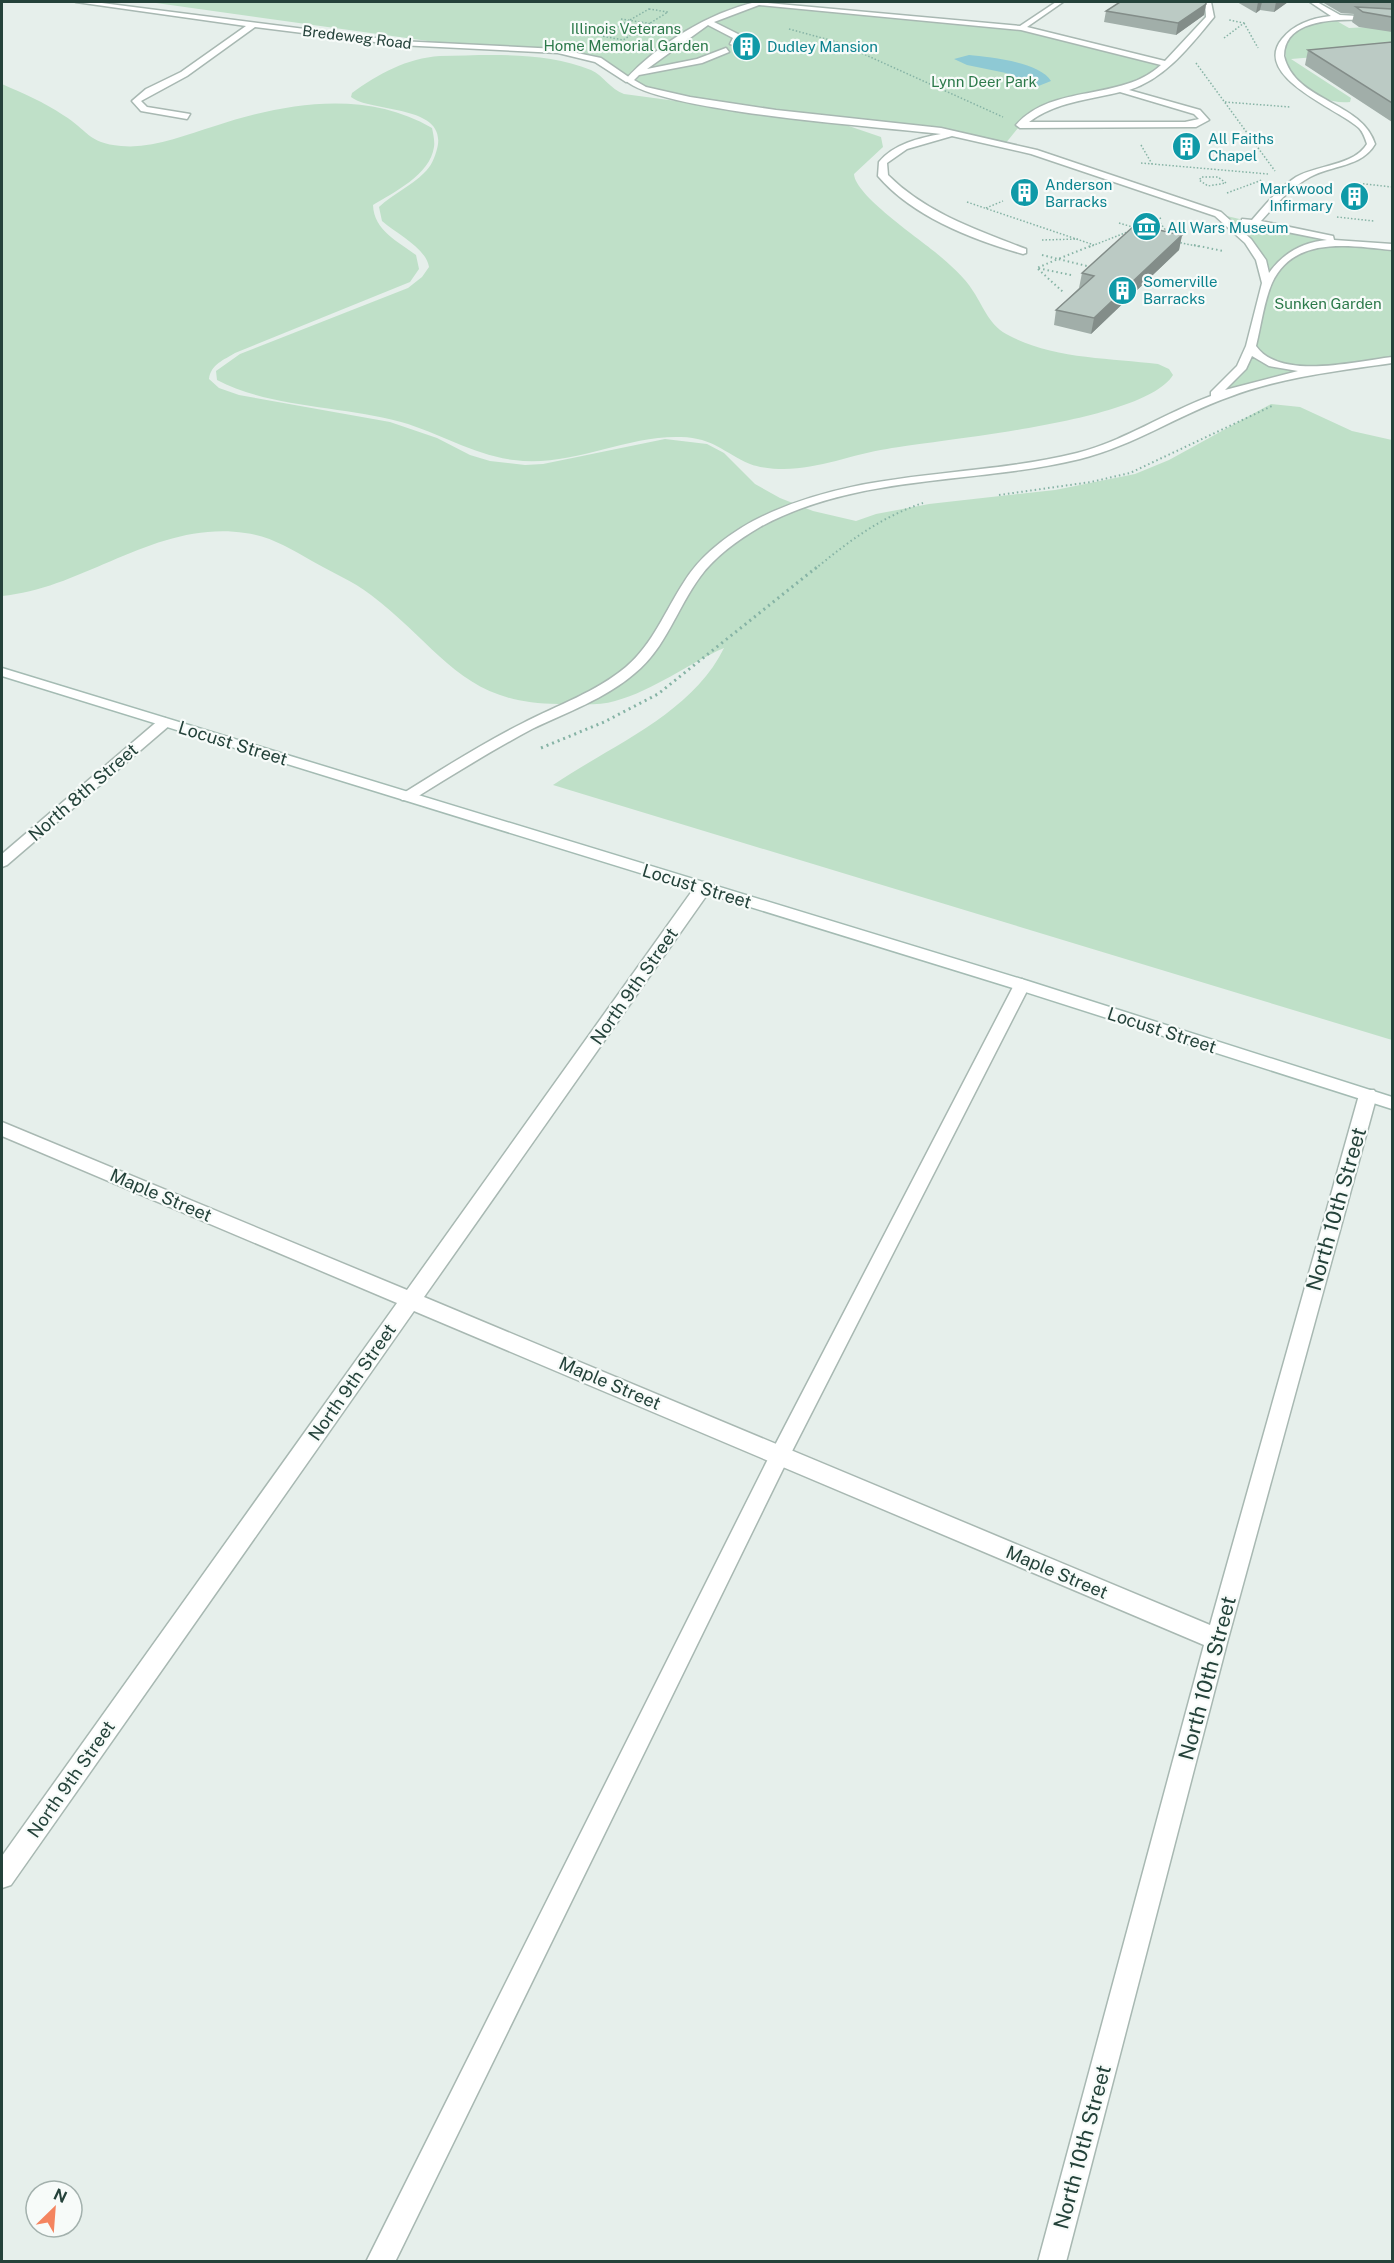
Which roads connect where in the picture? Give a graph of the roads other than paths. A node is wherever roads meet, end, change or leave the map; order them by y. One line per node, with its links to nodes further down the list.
1 (80, 2): 8 (street, Bredeweg Road)
2 (1060, 2): 10 (street)
3 (1208, 2): 13 (street)
4 (1315, 3): 5 (street); 9 (street)
5 (1340, 18): 6 (street); 9 (street)
6 (1392, 20)
7 (709, 23): 10 (street); 11 (street); 14 (street)
8 (252, 24): 15 (street, Bredeweg Road); 17 (street)
9 (1297, 26): 22 (street)
10 (1021, 28): 13 (street)
11 (734, 44)
12 (726, 50): 14 (street)
13 (1167, 61): 16 (street)
14 (637, 73): 15 (street)
15 (629, 80): 19 (street, Bredeweg Road)
16 (1118, 89): 18 (street); 18 (street)
17 (187, 116)
18 (1020, 125): 20 (street)
19 (961, 135): 20 (street, Bredeweg Road); 25 (street)
20 (1005, 144): 21 (street, Bredeweg Road)
21 (1218, 214): 22 (street, Bredeweg Road); 26 (street)
22 (1254, 223): 23 (street, Bredeweg Road)
23 (1351, 242): 24 (street); 26 (street)
24 (1392, 247)
25 (1023, 251)
26 (1267, 283): 27 (street)
27 (1251, 346): 29 (street); 30 (street)
28 (1392, 360): 29 (street)
29 (1323, 369): 30 (street)
30 (1187, 410): 33 (street)
31 (2, 672): 32 (street, Locust Street)
32 (165, 722): 33 (street, Locust Street); 34 (street, North 8th Street)
33 (407, 797): 35 (street, Locust Street)
34 (2, 862)
35 (703, 888): 36 (street, Locust Street); 40 (street, North 9th Street)
36 (1022, 986): 37 (street, Locust Street); 41 (street)
37 (1368, 1095): 38 (street, Locust Street); 42 (street, North 10th Street)
38 (1392, 1103)
39 (2, 1129): 40 (street, Maple Street)
40 (411, 1299): 41 (street, Maple Street); 43 (street, North 9th Street)
41 (780, 1455): 42 (street, Maple Street); 44 (street)
42 (1217, 1639): 45 (street, North 10th Street)
43 (2, 1876)
44 (380, 2262)
45 (1052, 2262)

